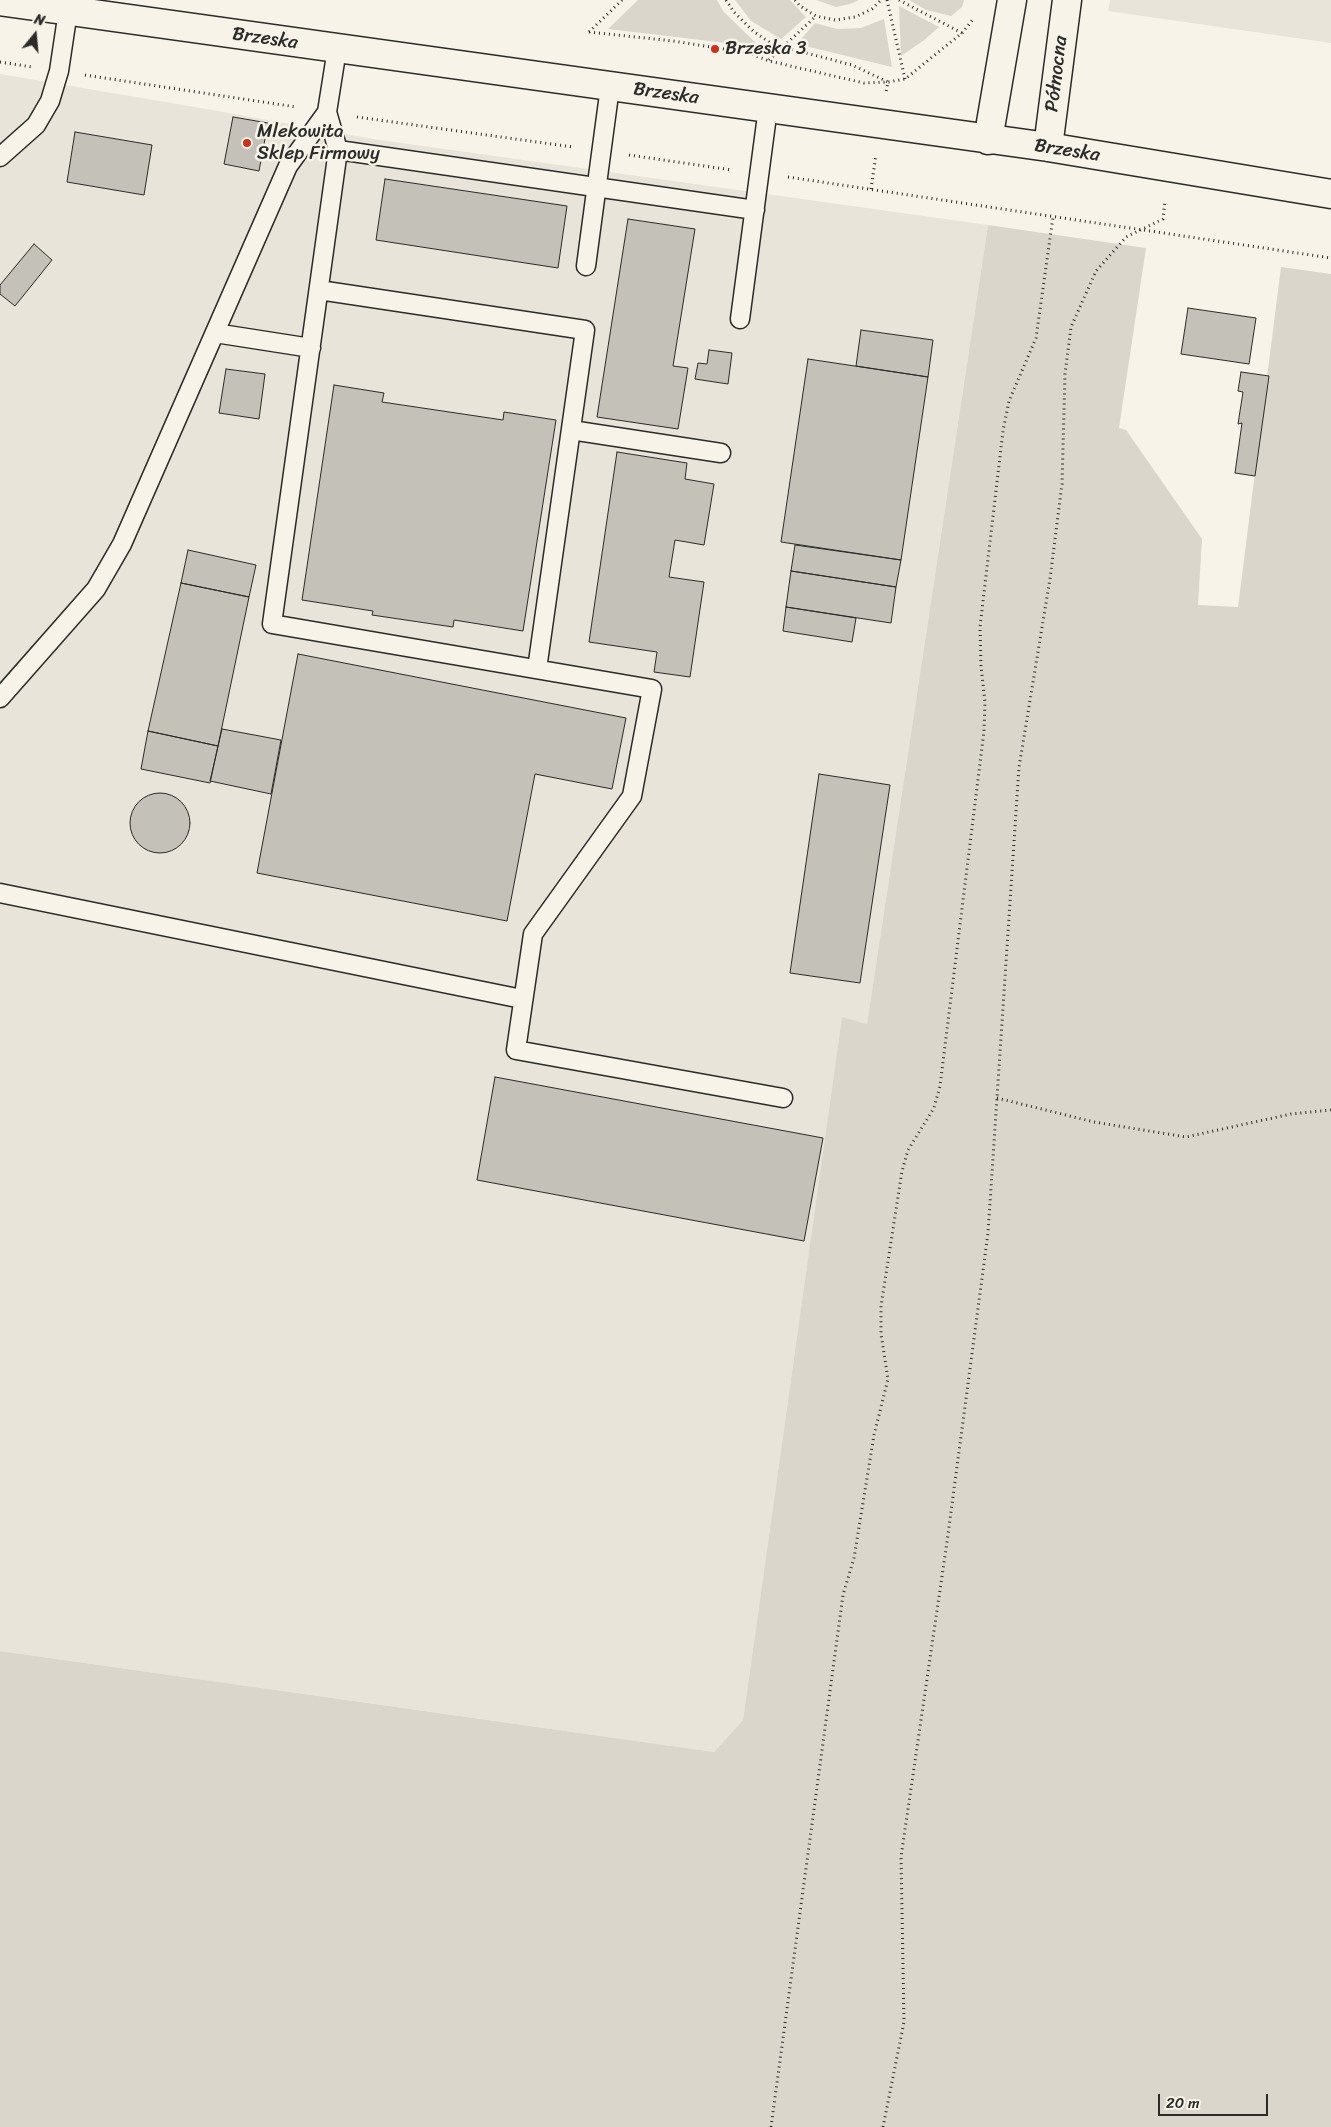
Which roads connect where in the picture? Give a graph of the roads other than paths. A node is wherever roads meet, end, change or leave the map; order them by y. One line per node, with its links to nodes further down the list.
1 (1012, 0): 9 (street)
2 (1067, 0): 10 (street, Północna)
3 (0, 1): 4 (street, Brzeska)
4 (68, 11): 5 (street, Brzeska); 12 (lane)
5 (337, 50): 6 (street, Brzeska); 8 (lane)
6 (610, 87): 7 (street, Brzeska); 13 (lane)
7 (768, 108): 9 (street, Brzeska); 15 (lane)
8 (327, 112): 11 (lane); 19 (lane)
9 (988, 140): 10 (street, Brzeska)
10 (1048, 147): 14 (street, Brzeska)
11 (338, 150): 13 (lane); 17 (lane)
12 (0, 157)
13 (596, 187): 15 (lane); 16 (lane)
14 (1331, 194)
15 (755, 210): 18 (lane)
16 (586, 266)
17 (319, 290): 20 (lane); 21 (lane)
18 (740, 319)
19 (215, 334): 20 (lane); 24 (lane)
20 (311, 348): 23 (lane)
21 (570, 430): 22 (lane); 23 (lane)
22 (722, 453)
23 (537, 669): 26 (lane)
24 (0, 698)
25 (0, 892): 26 (lane)
26 (522, 999): 27 (lane)
27 (783, 1098)

